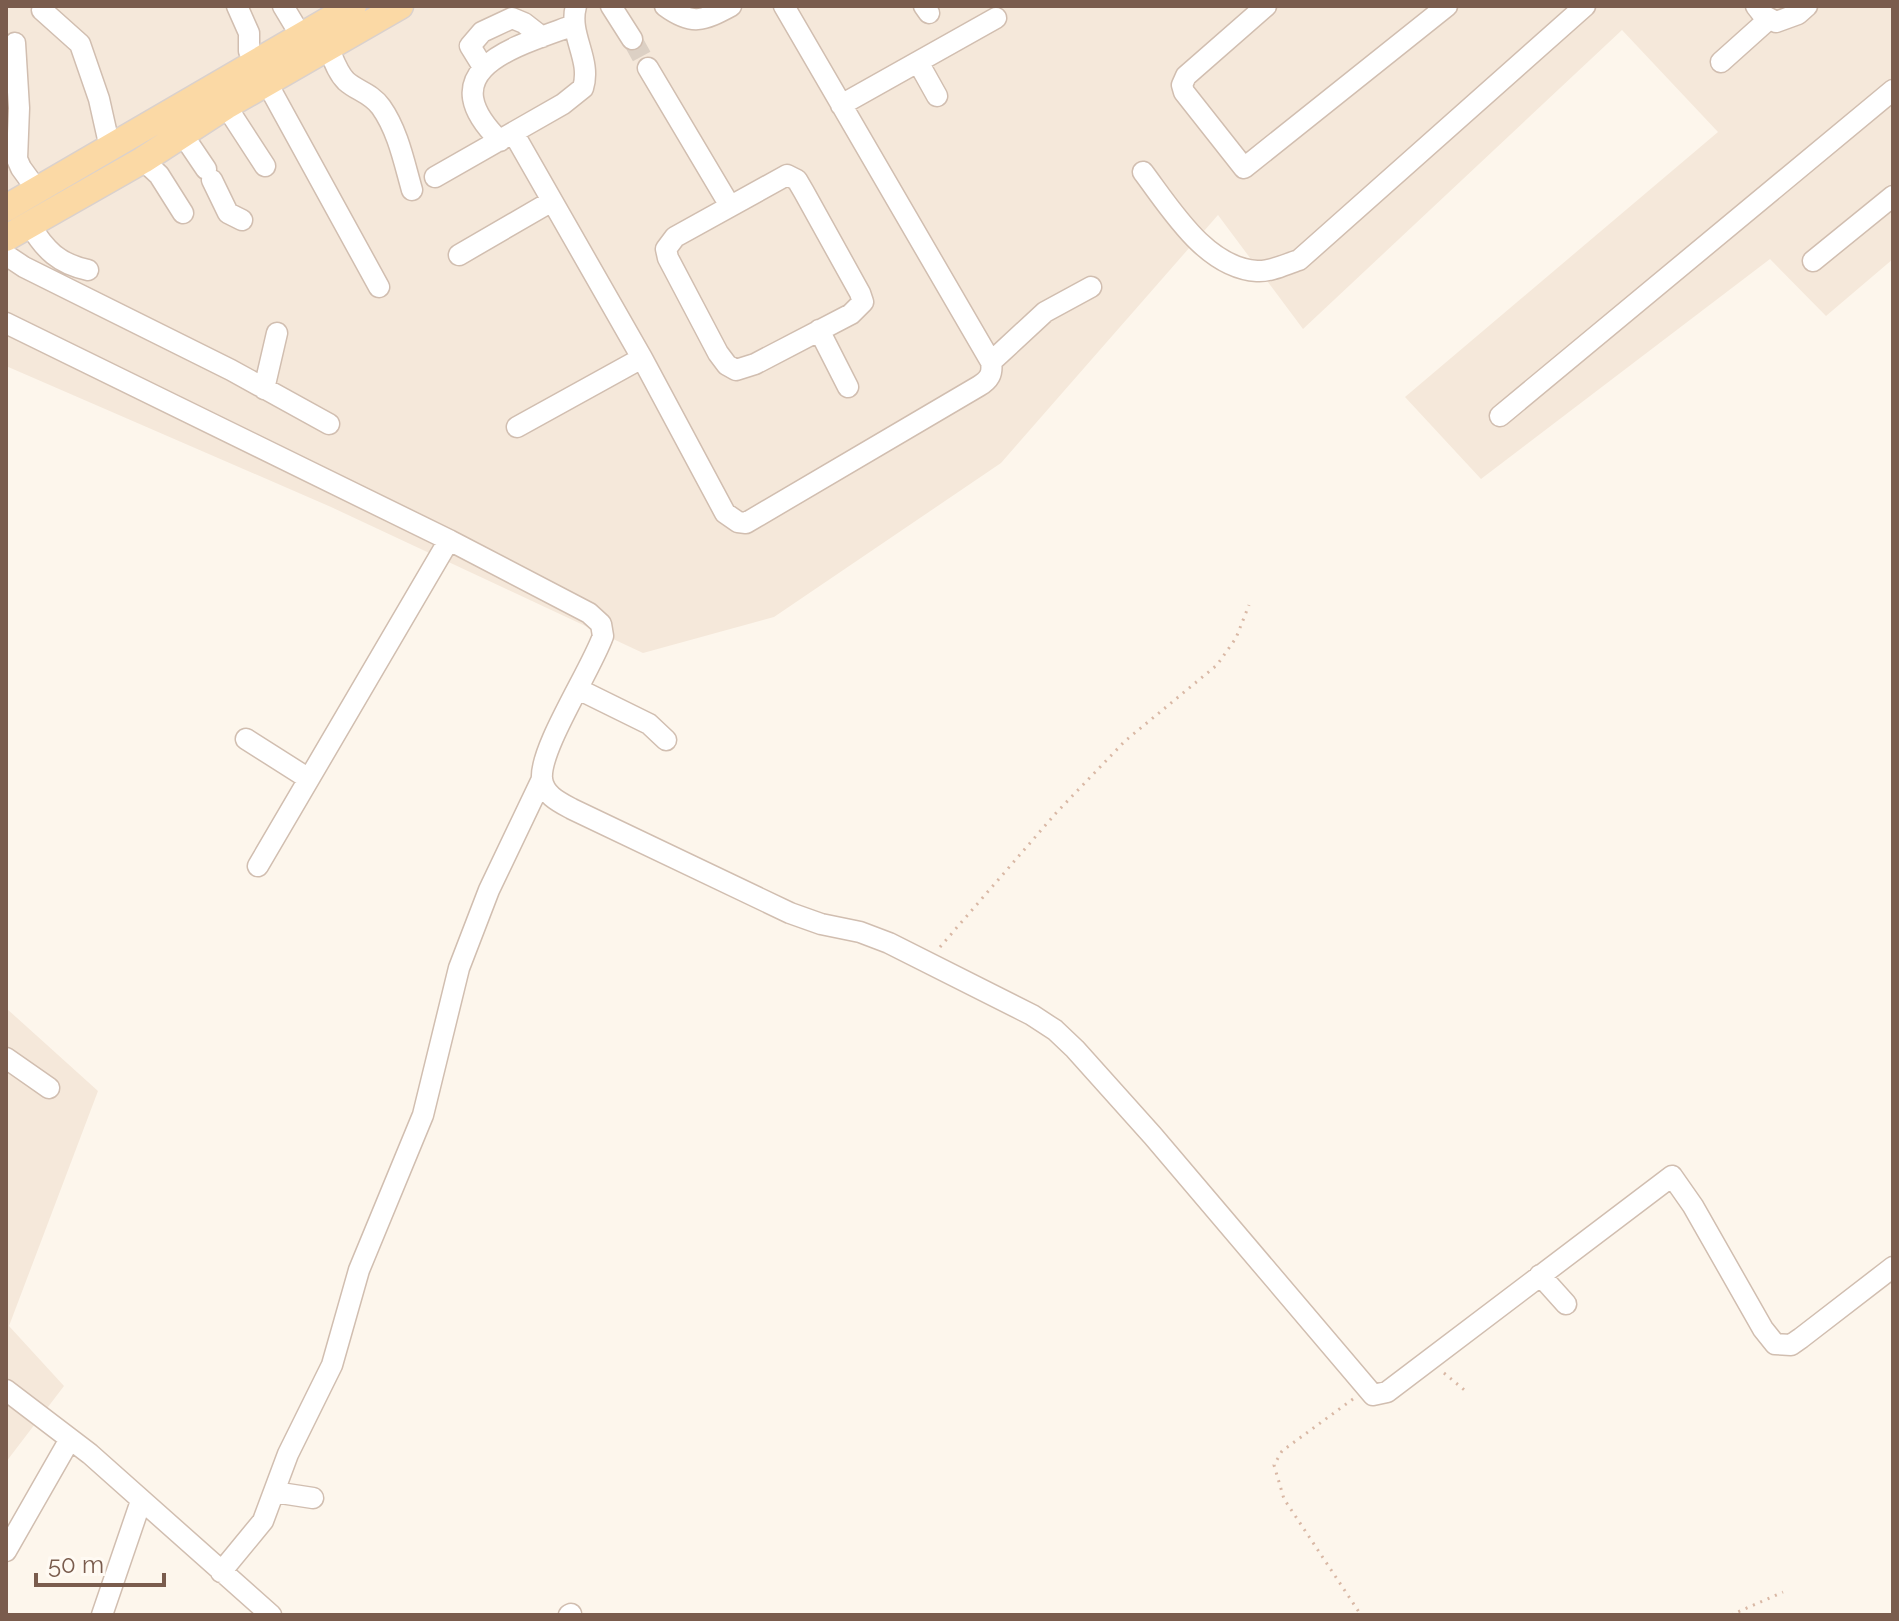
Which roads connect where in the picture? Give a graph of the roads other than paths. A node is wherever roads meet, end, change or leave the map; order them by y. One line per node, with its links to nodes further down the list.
1 (237, 6): 26 (street)
2 (283, 6): 17 (street)
3 (353, 6): 17 (main road)
4 (400, 6): 21 (main road)
5 (611, 6): 19 (street)
6 (665, 6): 7 (street)
7 (731, 6)
8 (784, 6): 29 (street)
9 (1266, 6): 10 (street)
10 (1447, 6)
11 (1585, 6): 36 (street)
12 (1807, 6): 14 (street)
13 (42, 10): 33 (street)
14 (1762, 13): 23 (street)
15 (575, 16): 18 (street); 32 (street)
16 (996, 18): 22 (street)
17 (301, 36): 26 (main road)
18 (542, 37): 24 (street); 24 (street)
19 (632, 39)
20 (15, 43): 38 (street)
21 (328, 47): 26 (main road); 39 (street)
22 (918, 62): 28 (street); 29 (street)
23 (1721, 62)
24 (483, 67): 32 (street)
25 (648, 68): 42 (street)
26 (261, 73): 30 (main road); 33 (main road); 52 (street)
27 (1893, 90): 61 (street)
28 (937, 96)
29 (841, 105): 58 (street)
30 (226, 106): 31 (main road); 35 (street)
31 (183, 135): 34 (main road); 45 (street)
32 (507, 138): 37 (street); 41 (street)
33 (110, 148): 38 (main road)
34 (143, 160): 44 (street); 46 (main road)
35 (265, 166)
36 (1143, 172)
37 (435, 177)
38 (37, 190): 43 (main road)
39 (412, 190)
40 (1893, 196): 50 (street)
41 (552, 201): 49 (street); 57 (street)
42 (730, 206): 55 (street); 55 (street)
43 (6, 208)
44 (183, 213)
45 (242, 220)
46 (30, 225): 47 (main road); 51 (street)
47 (6, 238)
48 (6, 255): 60 (street)
49 (459, 255)
50 (1813, 261)
51 (88, 270)
52 (379, 287)
53 (1091, 287): 58 (street)
54 (6, 323): 64 (street)
55 (819, 330): 59 (street)
56 (277, 333): 60 (street)
57 (642, 358): 58 (street); 63 (street)
58 (991, 362)
59 (848, 387)
60 (264, 389): 62 (street)
61 (1500, 416)
62 (329, 424)
63 (517, 427)
64 (449, 540): 65 (street); 68 (street)
65 (578, 689): 67 (street); 69 (street)
66 (246, 739): 68 (street)
67 (666, 740)
68 (309, 779): 70 (street)
69 (542, 779): 74 (street); 78 (street)
70 (258, 866)
71 (6, 1058): 72 (street)
72 (49, 1088)
73 (1893, 1267): 74 (street)
74 (1540, 1275): 75 (street)
75 (1566, 1304)
76 (6, 1390): 77 (street)
77 (70, 1439): 80 (street); 81 (street)
78 (274, 1492): 79 (street); 82 (street)
79 (313, 1498)
80 (141, 1501): 82 (street); 83 (street)
81 (6, 1551)
82 (221, 1572): 84 (street)
83 (102, 1615)
84 (271, 1615)

